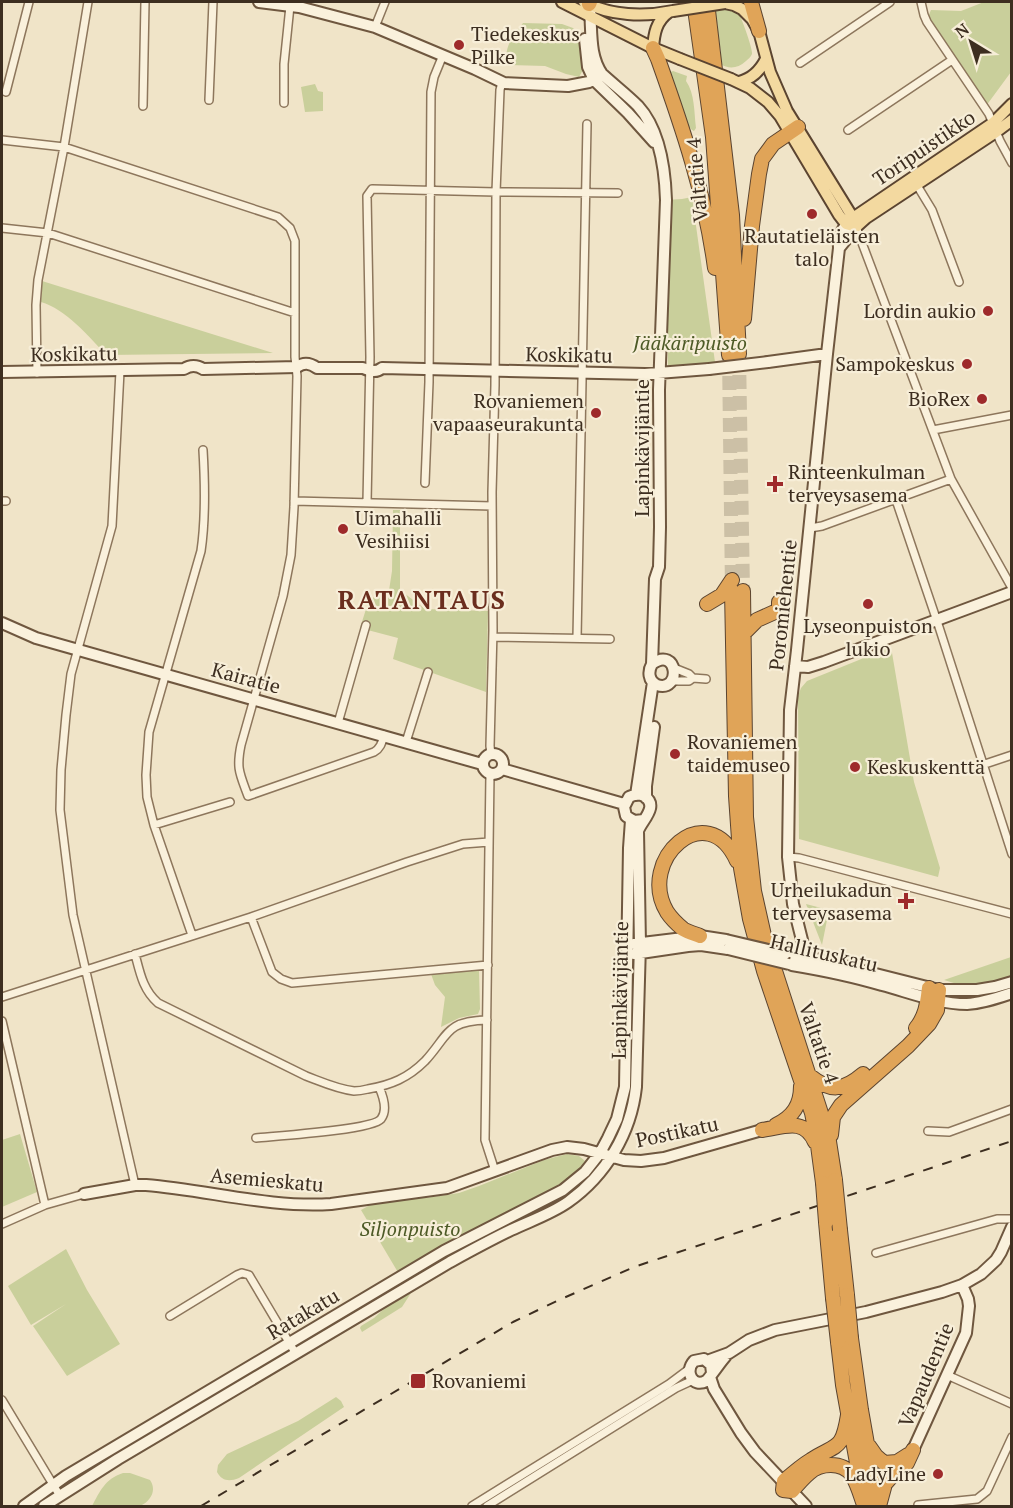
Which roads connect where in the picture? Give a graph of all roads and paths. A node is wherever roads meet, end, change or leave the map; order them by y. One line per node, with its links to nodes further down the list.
1 (29, 2): 28 (street)
2 (88, 2): 39 (street)
3 (145, 2): 32 (street)
4 (213, 2): 29 (street)
5 (259, 2): 13 (main road)
6 (384, 2): 16 (street)
7 (562, 2): 14 (main road)
8 (694, 2): 51 (highway, Valtatie 4)
9 (706, 2): 51 (highway, Valtatie 4)
10 (751, 2): 18 (highway)
11 (890, 2): 24 (street)
12 (921, 2): 23 (street)
13 (290, 6): 16 (main road); 30 (street)
14 (588, 8): 15 (main road); 17 (main road); 19 (main road, Lapinkävijäntie); 25 (main road)
15 (671, 12): 18 (main road, bridge); 20 (main road)
16 (375, 27): 21 (main road)
17 (612, 28): 19 (main road); 20 (main road)
18 (759, 31): 22 (main road)
19 (592, 41): 25 (main road, Lapinkävijäntie)
20 (653, 48): 26 (main road, bridge); 59 (highway)
21 (443, 55): 27 (main road); 42 (street)
22 (766, 59): 26 (main road); 36 (main road)
23 (952, 60): 35 (street); 37 (street)
24 (800, 63)
25 (598, 77): 27 (main road); 62 (main road, Lapinkävijäntie)
26 (735, 81): 36 (main road)
27 (502, 82): 43 (street)
28 (6, 92)
29 (208, 100)
30 (284, 103)
31 (1011, 104): 35 (main road, Toripuistikko)
32 (142, 106)
33 (1011, 120): 35 (main road, Toripuistikko)
34 (587, 124): 44 (street)
35 (995, 128): 40 (street); 41 (main road, Toripuistikko)
36 (794, 129): 46 (main road); 51 (highway)
37 (848, 130)
38 (2, 140): 39 (street)
39 (64, 147): 48 (street); 50 (street)
40 (1011, 163)
41 (914, 181): 46 (main road, Toripuistikko); 49 (street)
42 (430, 190): 43 (street); 54 (street); 55 (street)
43 (496, 192): 44 (street); 58 (street)
44 (585, 193): 45 (street); 61 (street)
45 (618, 193)
46 (852, 223): 52 (main road, Poromiehentie); 64 (street)
47 (2, 228): 48 (street)
48 (48, 233): 50 (street); 60 (street)
49 (959, 282)
50 (295, 313): 53 (street)
51 (737, 354)
52 (827, 354): 62 (main road, Koskikatu, bridge); 72 (main road, Poromiehentie)
53 (297, 367): 54 (main road, Koskikatu); 56 (main road, Koskikatu); 69 (street)
54 (368, 368): 55 (main road, Koskikatu); 70 (street)
55 (429, 370): 58 (main road, Koskikatu); 67 (street)
56 (120, 371): 60 (main road, Koskikatu); 84 (street)
57 (2, 372): 60 (main road, Koskikatu)
58 (495, 372): 61 (main road, Koskikatu); 71 (street)
59 (730, 372)
60 (37, 373)
61 (582, 373): 62 (main road, Koskikatu); 82 (street)
62 (660, 373): 73 (main road, Lapinkävijäntie)
63 (1011, 415): 64 (street)
64 (933, 430): 66 (street)
65 (203, 450): 90 (street)
66 (951, 479): 68 (street); 75 (street)
67 (425, 483)
68 (896, 500): 72 (street); 76 (street)
69 (294, 501): 70 (street); 95 (street)
70 (367, 502): 71 (street)
71 (492, 506): 81 (street)
72 (810, 528): 87 (main road, Poromiehentie)
73 (659, 567): 85 (main road, Lapinkävijäntie); 86 (main road, Lapinkävijäntie)
74 (738, 589): 78 (highway, Valtatie 4); 78 (highway); 80 (highway, Valtatie 4); 80 (highway)
75 (1011, 590): 76 (main road)
76 (937, 621): 87 (main road); 102 (street)
77 (2, 623): 84 (main road, Kairatie)
78 (732, 624): 114 (highway, Valtatie 4)
79 (366, 625): 96 (street)
80 (744, 633): 132 (highway, Valtatie 4)
81 (493, 637): 82 (street); 99 (street)
82 (577, 638): 83 (street)
83 (610, 639)
84 (78, 648): 90 (main road, Kairatie); 125 (street)
85 (664, 660): 86 (main road); 88 (main road)
86 (652, 664): 94 (main road)
87 (795, 666): 113 (main road, Poromiehentie)
88 (674, 668): 91 (street); 93 (main road)
89 (428, 672): 98 (street)
90 (166, 675): 95 (main road, Kairatie); 110 (street)
91 (693, 678): 92 (street); 93 (street)
92 (706, 679)
93 (672, 681): 94 (main road)
94 (656, 684): 105 (main road)
95 (254, 698): 96 (main road, Kairatie); 97 (street)
96 (338, 723): 97 (main road, Kairatie)
97 (384, 735): 98 (main road, Kairatie)
98 (406, 741): 101 (main road, Kairatie)
99 (491, 754): 101 (main road); 103 (main road)
100 (1011, 755): 102 (street)
101 (482, 764): 104 (main road)
102 (982, 765): 112 (street)
103 (502, 769): 104 (main road); 107 (main road)
104 (490, 774): 111 (street)
105 (641, 796): 107 (main road); 109 (main road)
106 (230, 802): 110 (street)
107 (624, 804): 108 (main road)
108 (631, 820): 109 (main road); 120 (main road, Lapinkävijäntie)
109 (644, 820): 121 (main road, Lapinkävijäntie)
110 (154, 825): 117 (street)
111 (489, 842): 116 (street); 124 (street)
112 (1011, 854)
113 (788, 857): 115 (street); 123 (main road, Poromiehentie)
114 (741, 868): 118 (highway); 132 (highway, Valtatie 4)
115 (1011, 914)
116 (251, 916): 117 (street); 124 (street)
117 (192, 935): 122 (street)
118 (700, 936): 119 (main road, Hallituskatu); 121 (main road, Hallituskatu)
119 (727, 945): 121 (main road, Hallituskatu); 123 (main road, Hallituskatu, bridge)
120 (628, 949): 121 (main road, Hallituskatu); 139 (main road, Lapinkävijäntie)
121 (640, 949): 140 (main road, Lapinkävijäntie)
122 (135, 954): 125 (street); 133 (street)
123 (793, 960): 128 (main road, Hallituskatu)
124 (488, 965): 130 (street)
125 (86, 969): 129 (street); 143 (street)
126 (1011, 982): 128 (main road, Hallituskatu)
127 (1011, 993): 128 (main road, Hallituskatu)
128 (933, 994): 132 (highway); 138 (highway)
129 (2, 996)
130 (487, 1020): 133 (street); 141 (street)
131 (2, 1021): 145 (street)
132 (805, 1078): 135 (highway); 138 (highway, Valtatie 4)
133 (379, 1087): 137 (street)
134 (1011, 1109): 136 (street)
135 (762, 1130): 138 (highway); 140 (main road, Postikatu)
136 (928, 1131)
137 (256, 1138)
138 (825, 1150): 142 (highway, Valtatie 4)
139 (600, 1154): 140 (main road, Postikatu); 141 (main road, Asemieskatu); 154 (main road, Ratakatu)
140 (612, 1157): 156 (main road, Ratakatu)
141 (495, 1171): 143 (main road, Asemieskatu)
142 (829, 1182): 151 (highway, Valtatie 4, bridge); 151 (highway, Valtatie 4, bridge)
143 (135, 1185): 144 (main road, Asemieskatu)
144 (84, 1194): 145 (street, Asemieskatu)
145 (45, 1204): 147 (street, Asemieskatu)
146 (1011, 1219): 149 (street)
147 (2, 1224)
148 (1011, 1227): 150 (main road)
149 (876, 1253)
150 (962, 1285): 155 (main road); 160 (main road, Vapaudentie)
151 (840, 1296): 153 (highway, Valtatie 4, bridge)
152 (170, 1316): 154 (street)
153 (844, 1340): 164 (highway, Valtatie 4); 166 (highway, Valtatie 4)
154 (290, 1343): 156 (street); 169 (main road, Ratakatu)
155 (729, 1353): 157 (main road); 159 (main road)
156 (296, 1354): 171 (main road, Ratakatu)
157 (707, 1361): 158 (main road); 159 (main road)
158 (689, 1369): 161 (main road); 176 (street)
159 (711, 1375): 161 (main road); 170 (main road)
160 (947, 1375): 163 (street); 167 (main road, Vapaudentie)
161 (697, 1381): 170 (main road); 177 (street)
162 (2, 1400): 169 (street)
163 (1011, 1404)
164 (848, 1415): 170 (highway); 172 (highway, Valtatie 4)
165 (1011, 1437): 173 (street)
166 (867, 1444): 168 (highway); 172 (highway, Valtatie 4)
167 (914, 1450): 168 (highway)
168 (893, 1465): 172 (highway)
169 (53, 1485): 171 (street); 174 (main road, Ratakatu)
170 (786, 1487): 172 (highway); 178 (main road); 179 (main road)
171 (60, 1496): 175 (main road, Ratakatu)
172 (870, 1505)
173 (918, 1505)
174 (24, 1506)
175 (44, 1506)
176 (472, 1506)
177 (487, 1506)
178 (798, 1506)
179 (806, 1506)

